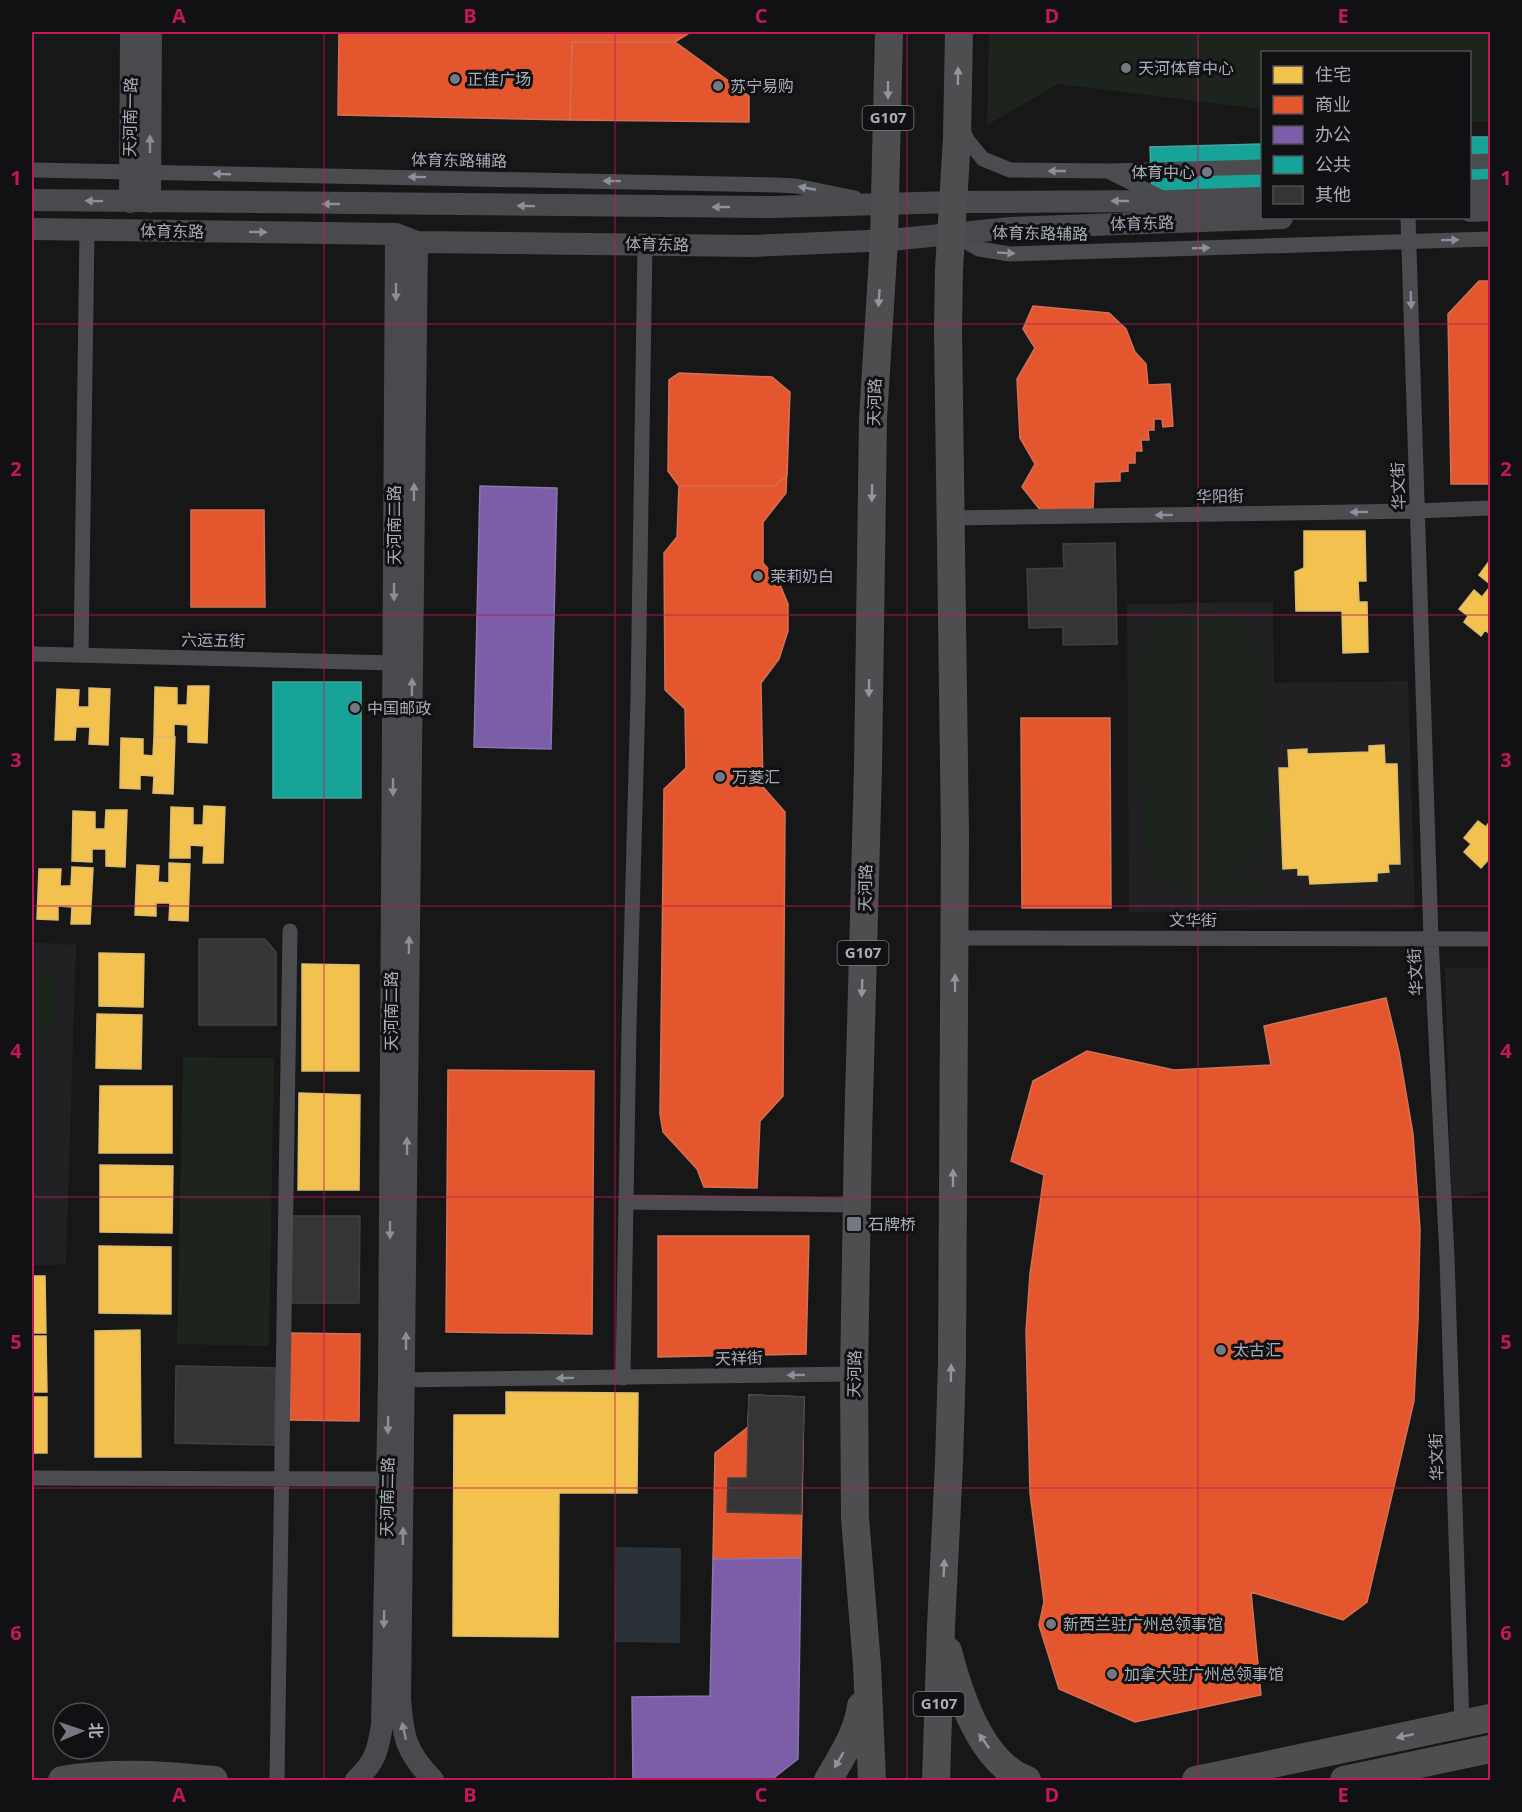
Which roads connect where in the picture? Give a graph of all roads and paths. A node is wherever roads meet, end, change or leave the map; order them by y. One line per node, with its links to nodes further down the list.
1 (131, 32): 11 (street, 天河南一路)
2 (150, 32): 11 (street, one-way to 2)
3 (889, 32): 19 (highway, 天河路 / G107, one-way to 19)
4 (959, 32): 5 (highway, G107, one-way to 4)
5 (958, 120): 10 (street, one-way to 5); 18 (highway, G107)
6 (1491, 161): 7 (street)
7 (1471, 162)
8 (1261, 167): 10 (street)
9 (32, 170): 11 (street, 体育东路辅路)
10 (1108, 171): 16 (street)
11 (140, 172): 17 (street); 19 (street, 体育东路辅路, one-way to 11)
12 (1491, 190): 13 (street)
13 (1471, 191)
14 (1261, 198): 16 (street, 体育东路)
15 (32, 200): 17 (street, 体育东路, one-way to 15)
16 (1169, 201): 18 (street, 体育东路, one-way to 18)
17 (140, 202): 19 (street, 体育东路, one-way to 17)
18 (954, 202): 19 (street, 体育东路); 26 (highway, G107)
19 (885, 203): 29 (highway, 天河路 / G107)
20 (1491, 210): 21 (street)
21 (1471, 211)
22 (1261, 219): 26 (street, 体育东路)
23 (1408, 219): 30 (street, 华文街)
24 (32, 229): 25 (street, 体育东路)
25 (87, 230): 27 (street, 体育东路, one-way to 27); 37 (street)
26 (952, 233): 29 (street, 体育东路); 30 (street, 体育东路辅路, one-way to 30); 35 (highway, G107)
27 (396, 234): 31 (street, 体育东路); 38 (street, 天河南二路, one-way to 38)
28 (1491, 239): 30 (street, 体育东路辅路, one-way to 28)
29 (884, 240): 32 (street, 体育东路); 44 (highway, 天河路 / G107, one-way to 44)
30 (1409, 241): 34 (street, 华文街, one-way to 34)
31 (417, 242): 32 (street, 体育东路); 47 (street, 天河南二路, one-way to 31)
32 (645, 244): 43 (street)
33 (1491, 508): 34 (street, 华阳街)
34 (1417, 511): 35 (street, 华阳街, one-way to 35); 41 (street, 华文街)
35 (951, 518): 40 (highway, G107)
36 (32, 654): 37 (street, 六运五街)
37 (81, 655): 38 (street, 六运五街)
38 (394, 663): 47 (street, 天河南二路, one-way to 47)
39 (290, 931): 49 (street)
40 (955, 938): 41 (street, 文华街); 51 (highway, G107, one-way to 40)
41 (1431, 938): 42 (street, 文华街); 54 (street, 华文街)
42 (1491, 939)
43 (626, 1202): 44 (street); 46 (street)
44 (857, 1205): 45 (highway, 天河路 / G107)
45 (854, 1374): 46 (street, 天祥街, one-way to 46); 52 (highway, 天河路 / G107)
46 (623, 1378): 47 (street, 天祥街, one-way to 47)
47 (397, 1380): 50 (street, 天河南二路, one-way to 50); 60 (street, 天河南二路, one-way to 47)
48 (32, 1478): 49 (street)
49 (282, 1478): 50 (street); 58 (street)
50 (387, 1479): 59 (street, 天河南二路, one-way to 59)
51 (941, 1626): 63 (highway, G107); 64 (highway, one-way to 51)
52 (867, 1665): 61 (highway, one-way to 61); 62 (highway, 天河路 / G107)
53 (1491, 1718): 54 (highway)
54 (1462, 1724): 65 (highway, one-way to 65)
55 (1491, 1749): 66 (highway)
56 (62, 1780): 57 (highway)
57 (214, 1780)
58 (277, 1780)
59 (356, 1780)
60 (433, 1780)
61 (828, 1780)
62 (872, 1780)
63 (936, 1780)
64 (1027, 1780)
65 (1196, 1780)
66 (1344, 1780)

